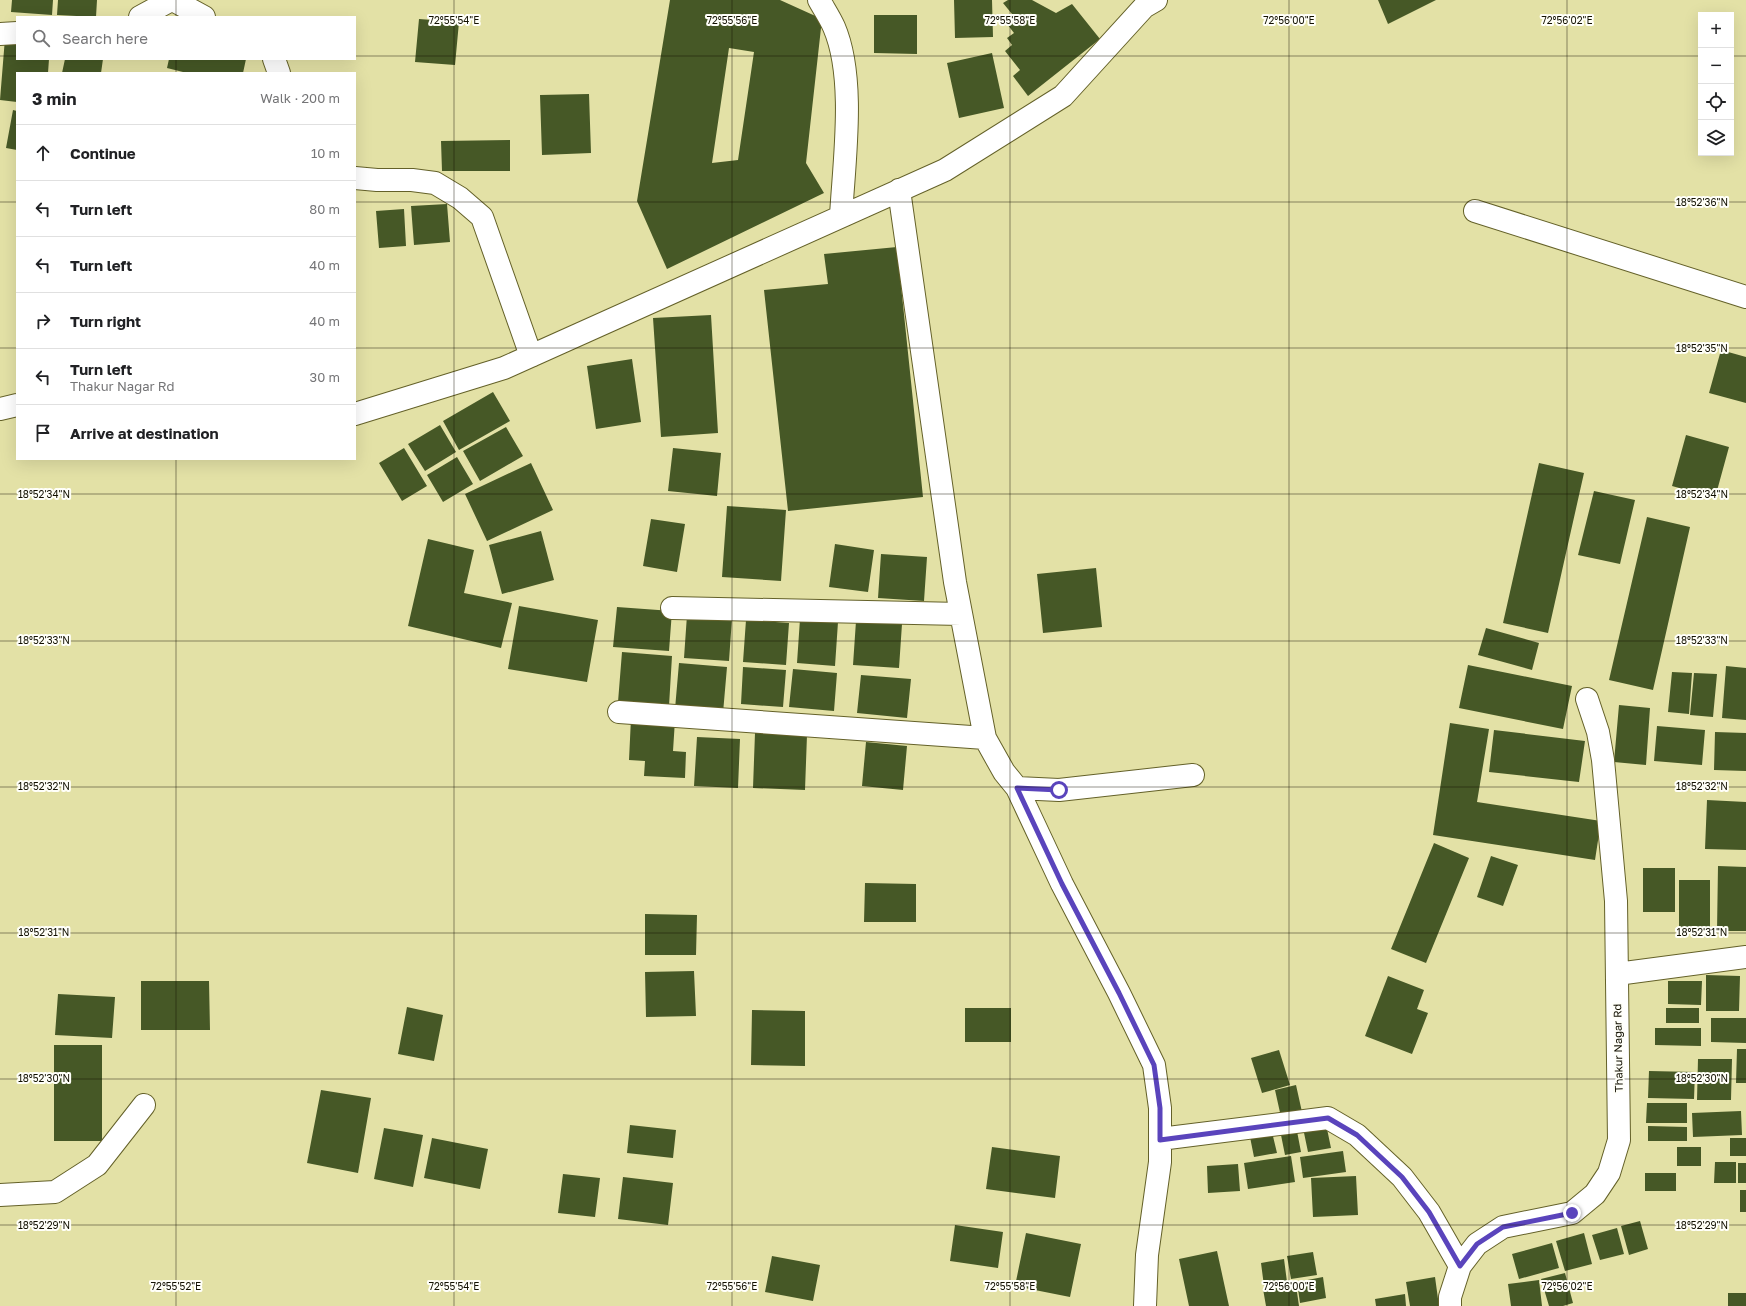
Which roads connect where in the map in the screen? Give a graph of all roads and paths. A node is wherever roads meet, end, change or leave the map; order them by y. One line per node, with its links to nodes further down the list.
1 (172, 0): 4 (street); 5 (street)
2 (819, 0): 13 (street)
3 (1143, 2): 11 (street)
4 (142, 16)
5 (202, 16)
6 (16, 33): 7 (street)
7 (0, 34)
8 (274, 60): 9 (street)
9 (279, 72)
10 (356, 178): 15 (street)
11 (899, 190): 13 (street); 20 (street)
12 (1475, 211): 14 (street)
13 (841, 216): 15 (street)
14 (1746, 297)
15 (531, 356): 18 (street)
16 (16, 406): 17 (street)
17 (0, 409)
18 (356, 414)
19 (672, 608): 20 (street)
20 (961, 614): 23 (street)
21 (1586, 699): 27 (street, Thakur Nagar Rd)
22 (619, 712): 23 (street)
23 (985, 738): 25 (street)
24 (1193, 775): 25 (street)
25 (1017, 788): 29 (street)
26 (1746, 957): 27 (street)
27 (1617, 974): 31 (street, Thakur Nagar Rd)
28 (144, 1105): 30 (street)
29 (1160, 1140): 31 (street); 32 (street)
30 (0, 1195)
31 (1460, 1266): 33 (street, Thakur Nagar Rd)
32 (1145, 1306)
33 (1450, 1306)

